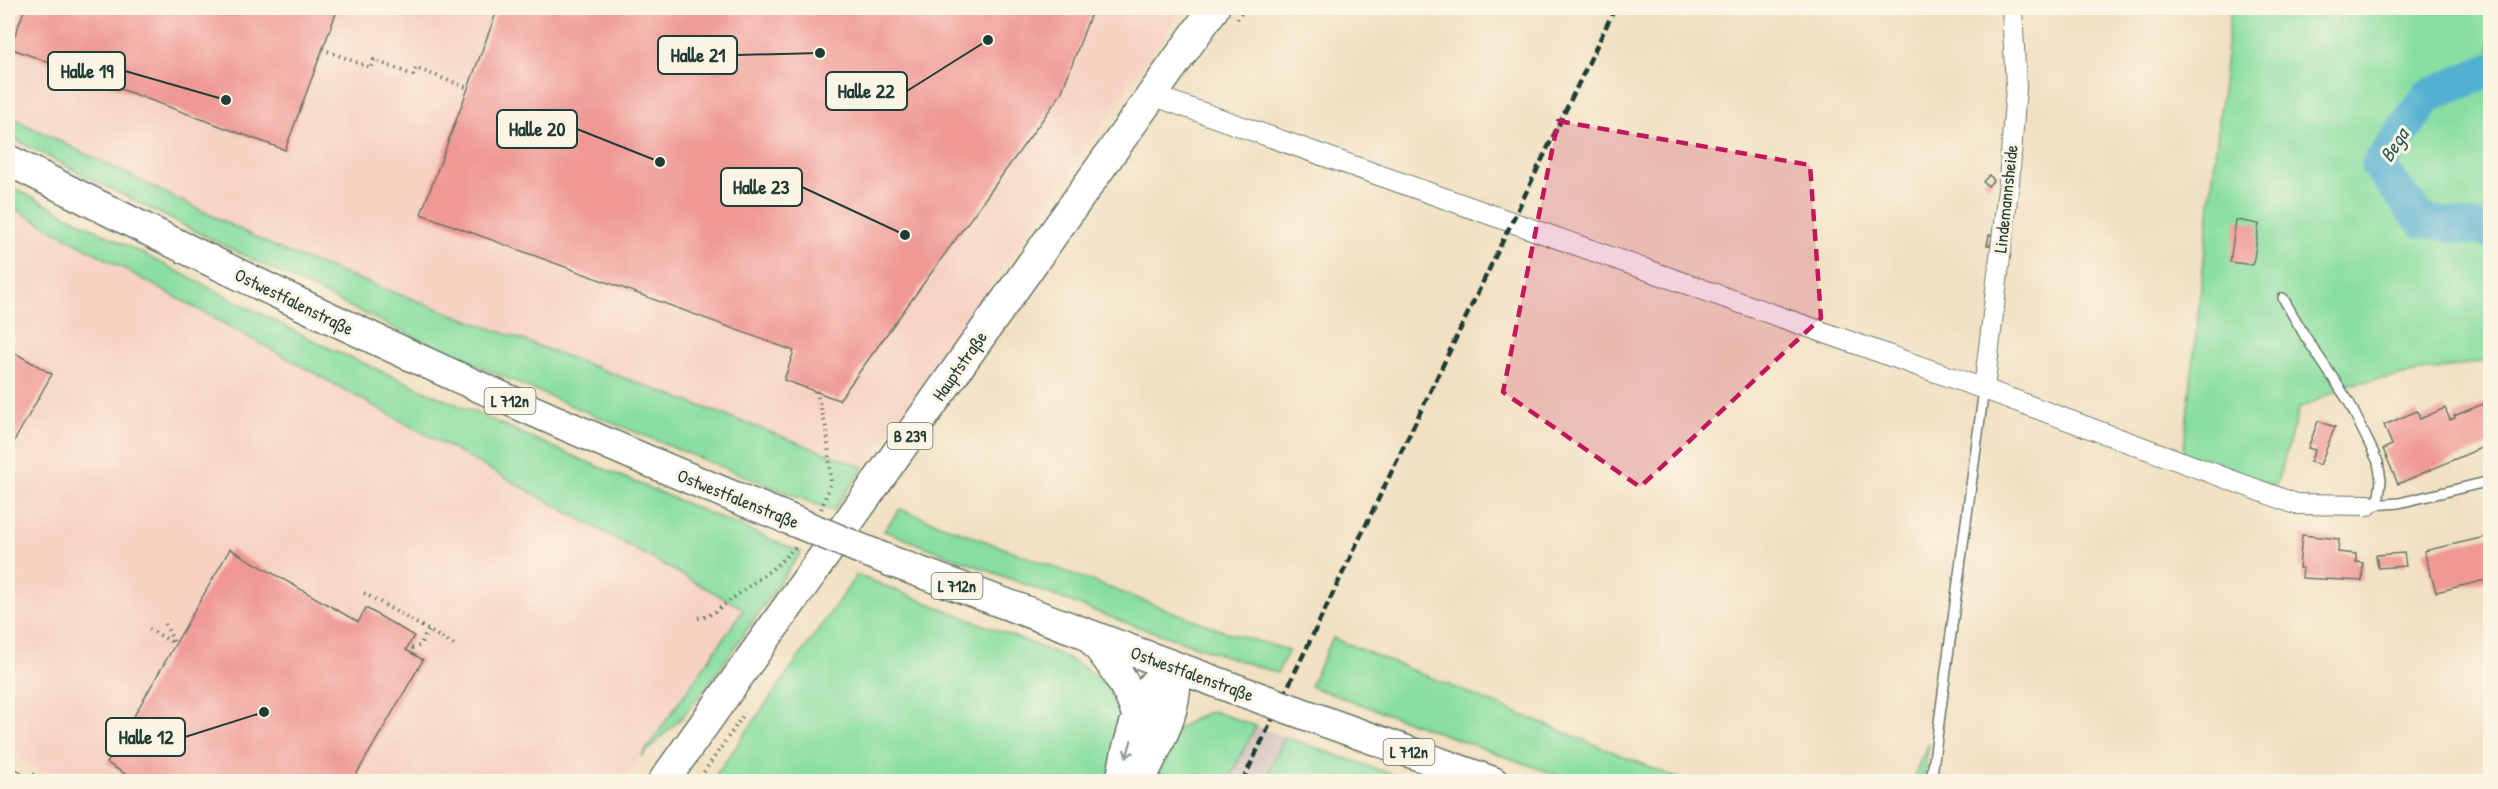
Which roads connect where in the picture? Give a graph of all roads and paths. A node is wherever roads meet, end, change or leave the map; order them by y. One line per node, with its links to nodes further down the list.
1 (1214, 8): 5 (main road, Hauptstraße / B 239)
2 (2012, 8): 8 (street, Lindemannsheide)
3 (322, 49): 4 (path)
4 (468, 88)
5 (1152, 95): 8 (street); 23 (main road, Hauptstraße / B 239)
6 (8, 160): 15 (main road, Ostwestfalenstraße / L 712n, bridge)
7 (2283, 298): 10 (lane)
8 (1984, 389): 10 (street); 27 (lane)
9 (2482, 483): 10 (lane)
10 (2373, 505)
11 (364, 593): 14 (path)
12 (165, 624): 13 (path)
13 (149, 629)
14 (429, 630): 16 (path); 17 (path)
15 (1089, 637): 18 (main road, Ostwestfalenstraße / L 712n); 20 (main road)
16 (456, 646)
17 (406, 650)
18 (1174, 668): 19 (main road, Ostwestfalenstraße / L 712n); 20 (main road)
19 (1238, 690): 20 (main road); 26 (main road, Ostwestfalenstraße / L 712n, bridge)
20 (1151, 721): 24 (main road, one-way to 24); 25 (main road)
21 (8, 779): 22 (street)
22 (13, 782)
23 (663, 782)
24 (1122, 782)
25 (1139, 782)
26 (1493, 782)
27 (1931, 782)

